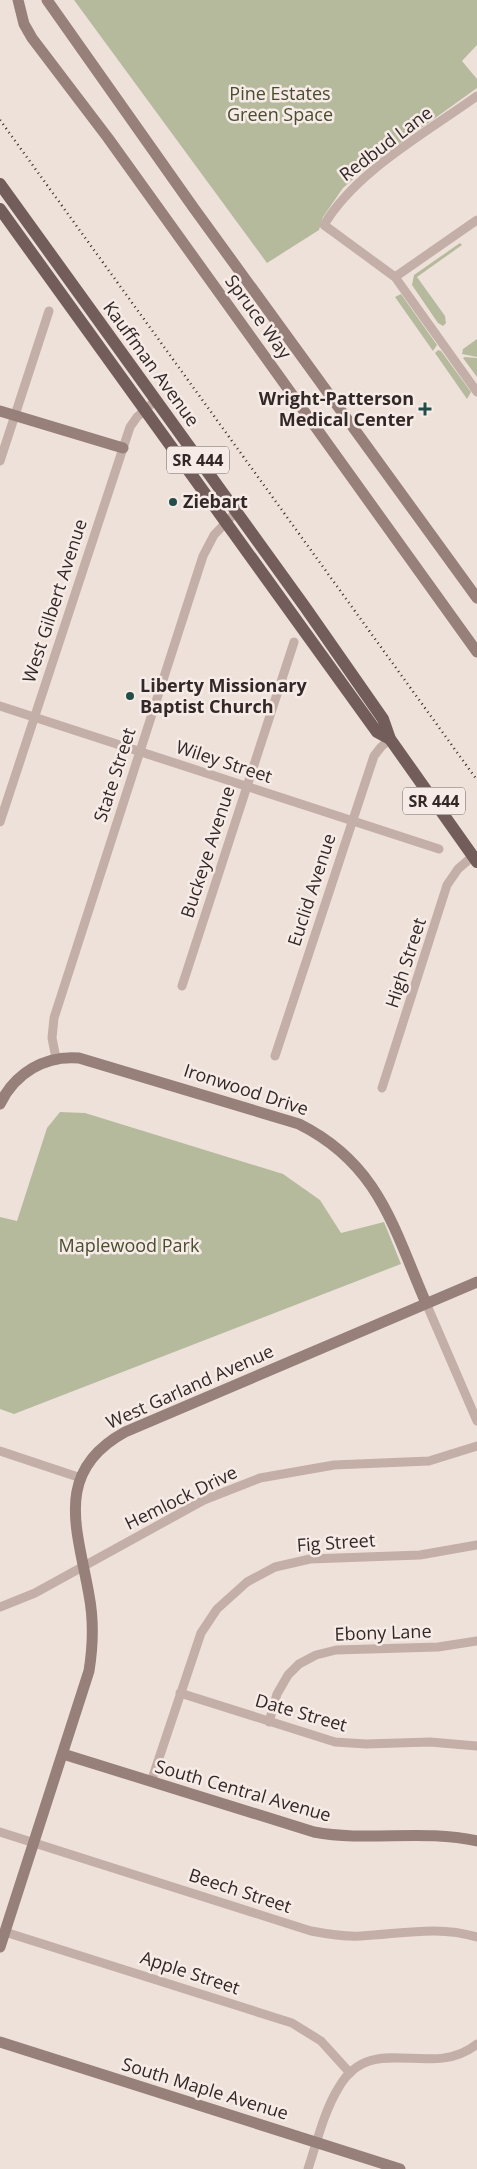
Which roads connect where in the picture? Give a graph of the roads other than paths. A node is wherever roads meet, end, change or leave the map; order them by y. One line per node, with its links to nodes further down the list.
1 (18, 0): 20 (street, Spruce Way)
2 (47, 0): 18 (street, Spruce Way)
3 (477, 96): 7 (street, Redbud Lane)
4 (0, 184): 10 (main road, Kauffman Avenue / SR 444)
5 (0, 209): 11 (main road, Kauffman Avenue / SR 444)
6 (477, 220): 7 (street)
7 (395, 277): 9 (street)
8 (49, 311): 13 (street)
9 (477, 392)
10 (156, 400): 11 (street, West Gilbert Avenue); 16 (main road, Kauffman Avenue / SR 444)
11 (144, 410): 14 (street, West Gilbert Avenue); 17 (main road, Kauffman Avenue / SR 444)
12 (0, 411): 13 (street)
13 (15, 415): 14 (street); 15 (street)
14 (123, 448): 22 (street, West Gilbert Avenue)
15 (0, 461)
16 (236, 512): 17 (street, State Street); 23 (main road, Kauffman Avenue / SR 444)
17 (226, 522): 23 (main road, Kauffman Avenue / SR 444); 24 (street, State Street)
18 (477, 598)
19 (294, 642): 25 (street, Buckeye Avenue)
20 (477, 652)
21 (0, 706): 22 (street, Wiley Street)
22 (34, 717): 24 (street, Wiley Street); 27 (street, West Gilbert Avenue)
23 (390, 739): 26 (street, Euclid Avenue); 29 (main road, Kauffman Avenue / SR 444)
24 (140, 752): 25 (street, Wiley Street); 32 (street, State Street)
25 (246, 786): 26 (street, Wiley Street); 30 (street, Buckeye Avenue)
26 (352, 821): 28 (street, Wiley Street); 31 (street, Euclid Avenue)
27 (0, 822)
28 (439, 849)
29 (475, 859): 33 (street, High Street)
30 (182, 986)
31 (275, 1056)
32 (56, 1058): 34 (street, Ironwood Drive); 36 (street, Ironwood Drive)
33 (382, 1088)
34 (0, 1104)
35 (477, 1282): 36 (street, West Garland Avenue)
36 (426, 1303): 37 (street, Ironwood Drive); 40 (street, West Garland Avenue)
37 (477, 1421)
38 (477, 1446): 42 (street, Hemlock Drive)
39 (0, 1452): 40 (street)
40 (81, 1478): 42 (street, West Garland Avenue)
41 (477, 1545): 45 (street, Fig Street)
42 (83, 1566): 43 (street, Hemlock Drive); 48 (street, West Garland Avenue)
43 (0, 1607)
44 (477, 1641): 46 (street, Ebony Lane)
45 (180, 1693): 46 (street, Date Street); 49 (street, Fig Street)
46 (269, 1722): 47 (street, Date Street)
47 (477, 1746)
48 (63, 1754): 49 (street, South Central Avenue); 52 (street, West Garland Avenue)
49 (151, 1782): 51 (street, South Central Avenue)
50 (0, 1832): 52 (street, Beech Street)
51 (477, 1841)
52 (34, 1843): 53 (street, West Garland Avenue); 54 (street, Beech Street)
53 (5, 1932): 55 (street, West Garland Avenue); 58 (street, Apple Street)
54 (477, 1937)
55 (0, 1947)
56 (0, 2042): 59 (street, South Maple Avenue)
57 (477, 2044): 58 (street)
58 (350, 2073): 59 (street)
59 (317, 2143): 60 (street); 61 (street, South Maple Avenue)
60 (308, 2169)
61 (400, 2169)

